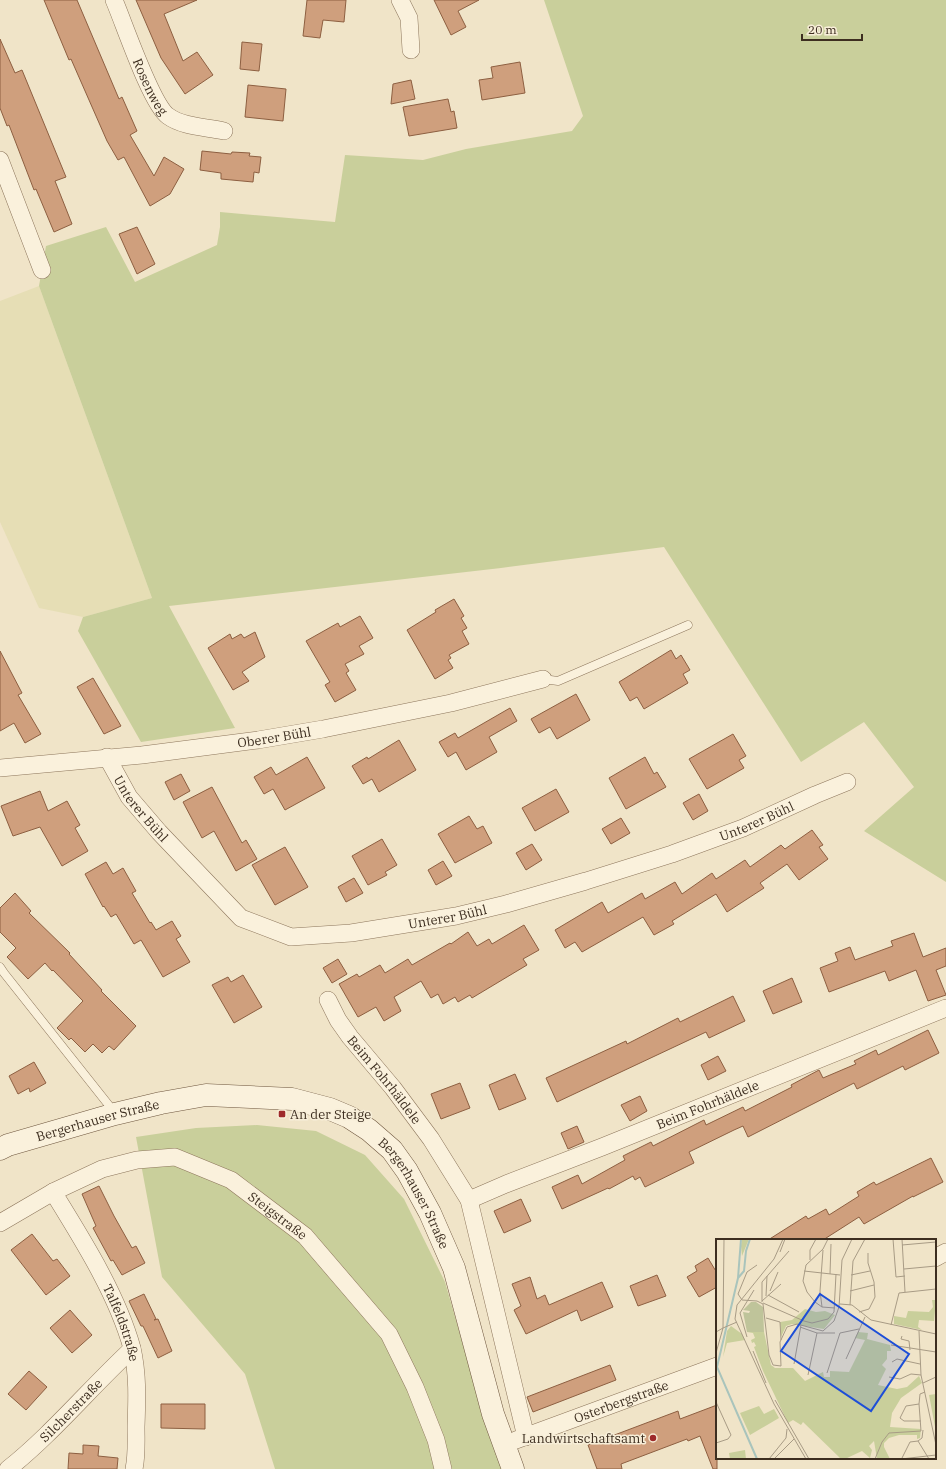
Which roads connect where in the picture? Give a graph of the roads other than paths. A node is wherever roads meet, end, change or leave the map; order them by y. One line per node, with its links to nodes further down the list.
1 (114, 0): 4 (street, Rosenweg)
2 (400, 0): 3 (street)
3 (410, 50)
4 (224, 131)
5 (0, 160): 6 (street)
6 (42, 270)
7 (688, 625): 8 (lane)
8 (543, 679): 9 (street, Oberer Bühl)
9 (107, 757): 10 (street, Oberer Bühl); 11 (street, Unterer Bühl)
10 (0, 768)
11 (847, 782)
12 (0, 967): 15 (lane)
13 (328, 1000): 18 (street, Beim Fohrhäldele)
14 (946, 1008): 18 (street, Beim Fohrhäldele)
15 (115, 1114): 16 (main road, Bergerhauser Straße); 25 (main road, Bergerhauser Straße)
16 (0, 1149)
17 (52, 1192): 19 (street, Steigstraße); 22 (street, Talfeldstraße); 28 (street, Steigstraße)
18 (469, 1200): 24 (street, Beim Fohrhäldele)
19 (0, 1224)
20 (946, 1252): 21 (street)
21 (936, 1257)
22 (132, 1349): 26 (street, Silcherstraße); 27 (street, Talfeldstraße)
23 (716, 1366): 24 (street, Osterbergstraße)
24 (526, 1437): 25 (street, Osterbergstraße)
25 (503, 1445): 29 (main road, Bergerhauser Straße)
26 (8, 1469)
27 (134, 1469)
28 (443, 1469)
29 (513, 1469)

